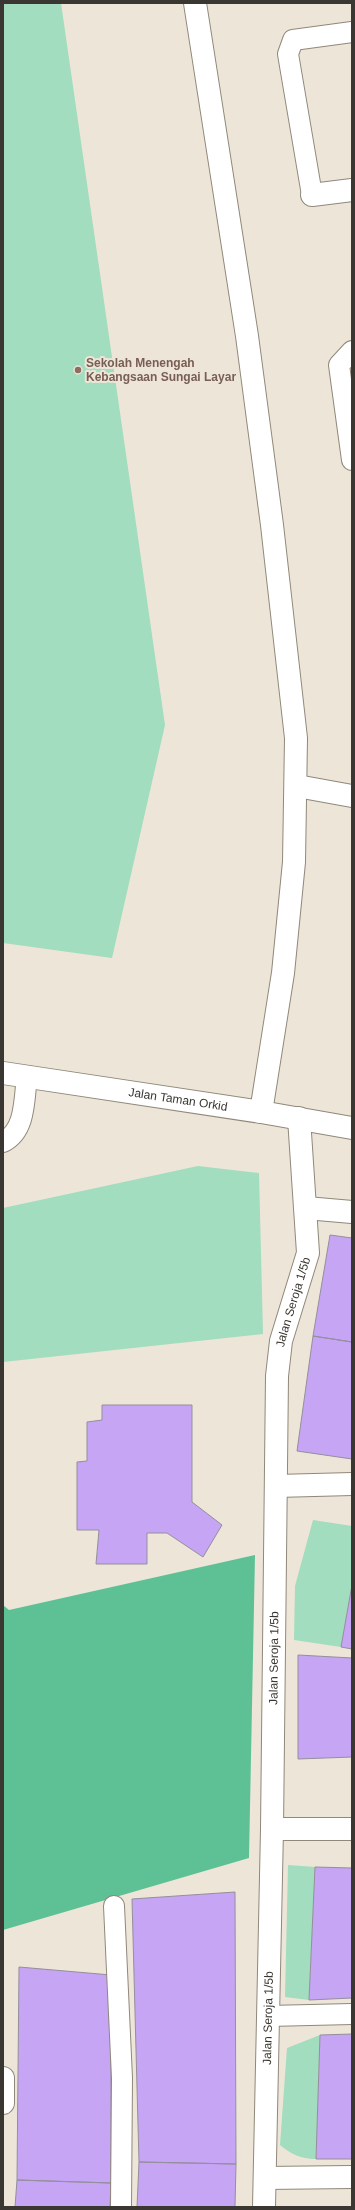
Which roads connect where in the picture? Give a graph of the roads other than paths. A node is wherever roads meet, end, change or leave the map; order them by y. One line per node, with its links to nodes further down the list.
1 (195, 3): 7 (street)
2 (352, 32): 4 (lane)
3 (352, 190): 4 (street)
4 (312, 195)
5 (352, 351): 6 (lane)
6 (352, 460)
7 (297, 786): 8 (street); 11 (street)
8 (352, 796)
9 (3, 1073): 10 (street, Jalan Taman Orkid)
10 (27, 1076): 11 (street, Jalan Taman Orkid); 14 (lane)
11 (261, 1112): 12 (street, Jalan Taman Orkid)
12 (299, 1118): 13 (street, Jalan Taman Orkid); 15 (street, Jalan Seroja 1/5b)
13 (352, 1128)
14 (3, 1142)
15 (306, 1208): 16 (street); 18 (street, Jalan Seroja 1/5b)
16 (352, 1212)
17 (352, 1484): 18 (street)
18 (276, 1486): 19 (street, Jalan Seroja 1/5b)
19 (272, 1829): 20 (street); 23 (street, Jalan Seroja 1/5b)
20 (352, 1829)
21 (114, 1906): 28 (lane)
22 (352, 2014): 23 (lane)
23 (268, 2016): 27 (street, Jalan Seroja 1/5b)
24 (3, 2078): 25 (street)
25 (3, 2103)
26 (352, 2177): 27 (street)
27 (265, 2178): 29 (street, Jalan Seroja 1/5b)
28 (121, 2207)
29 (264, 2207)

